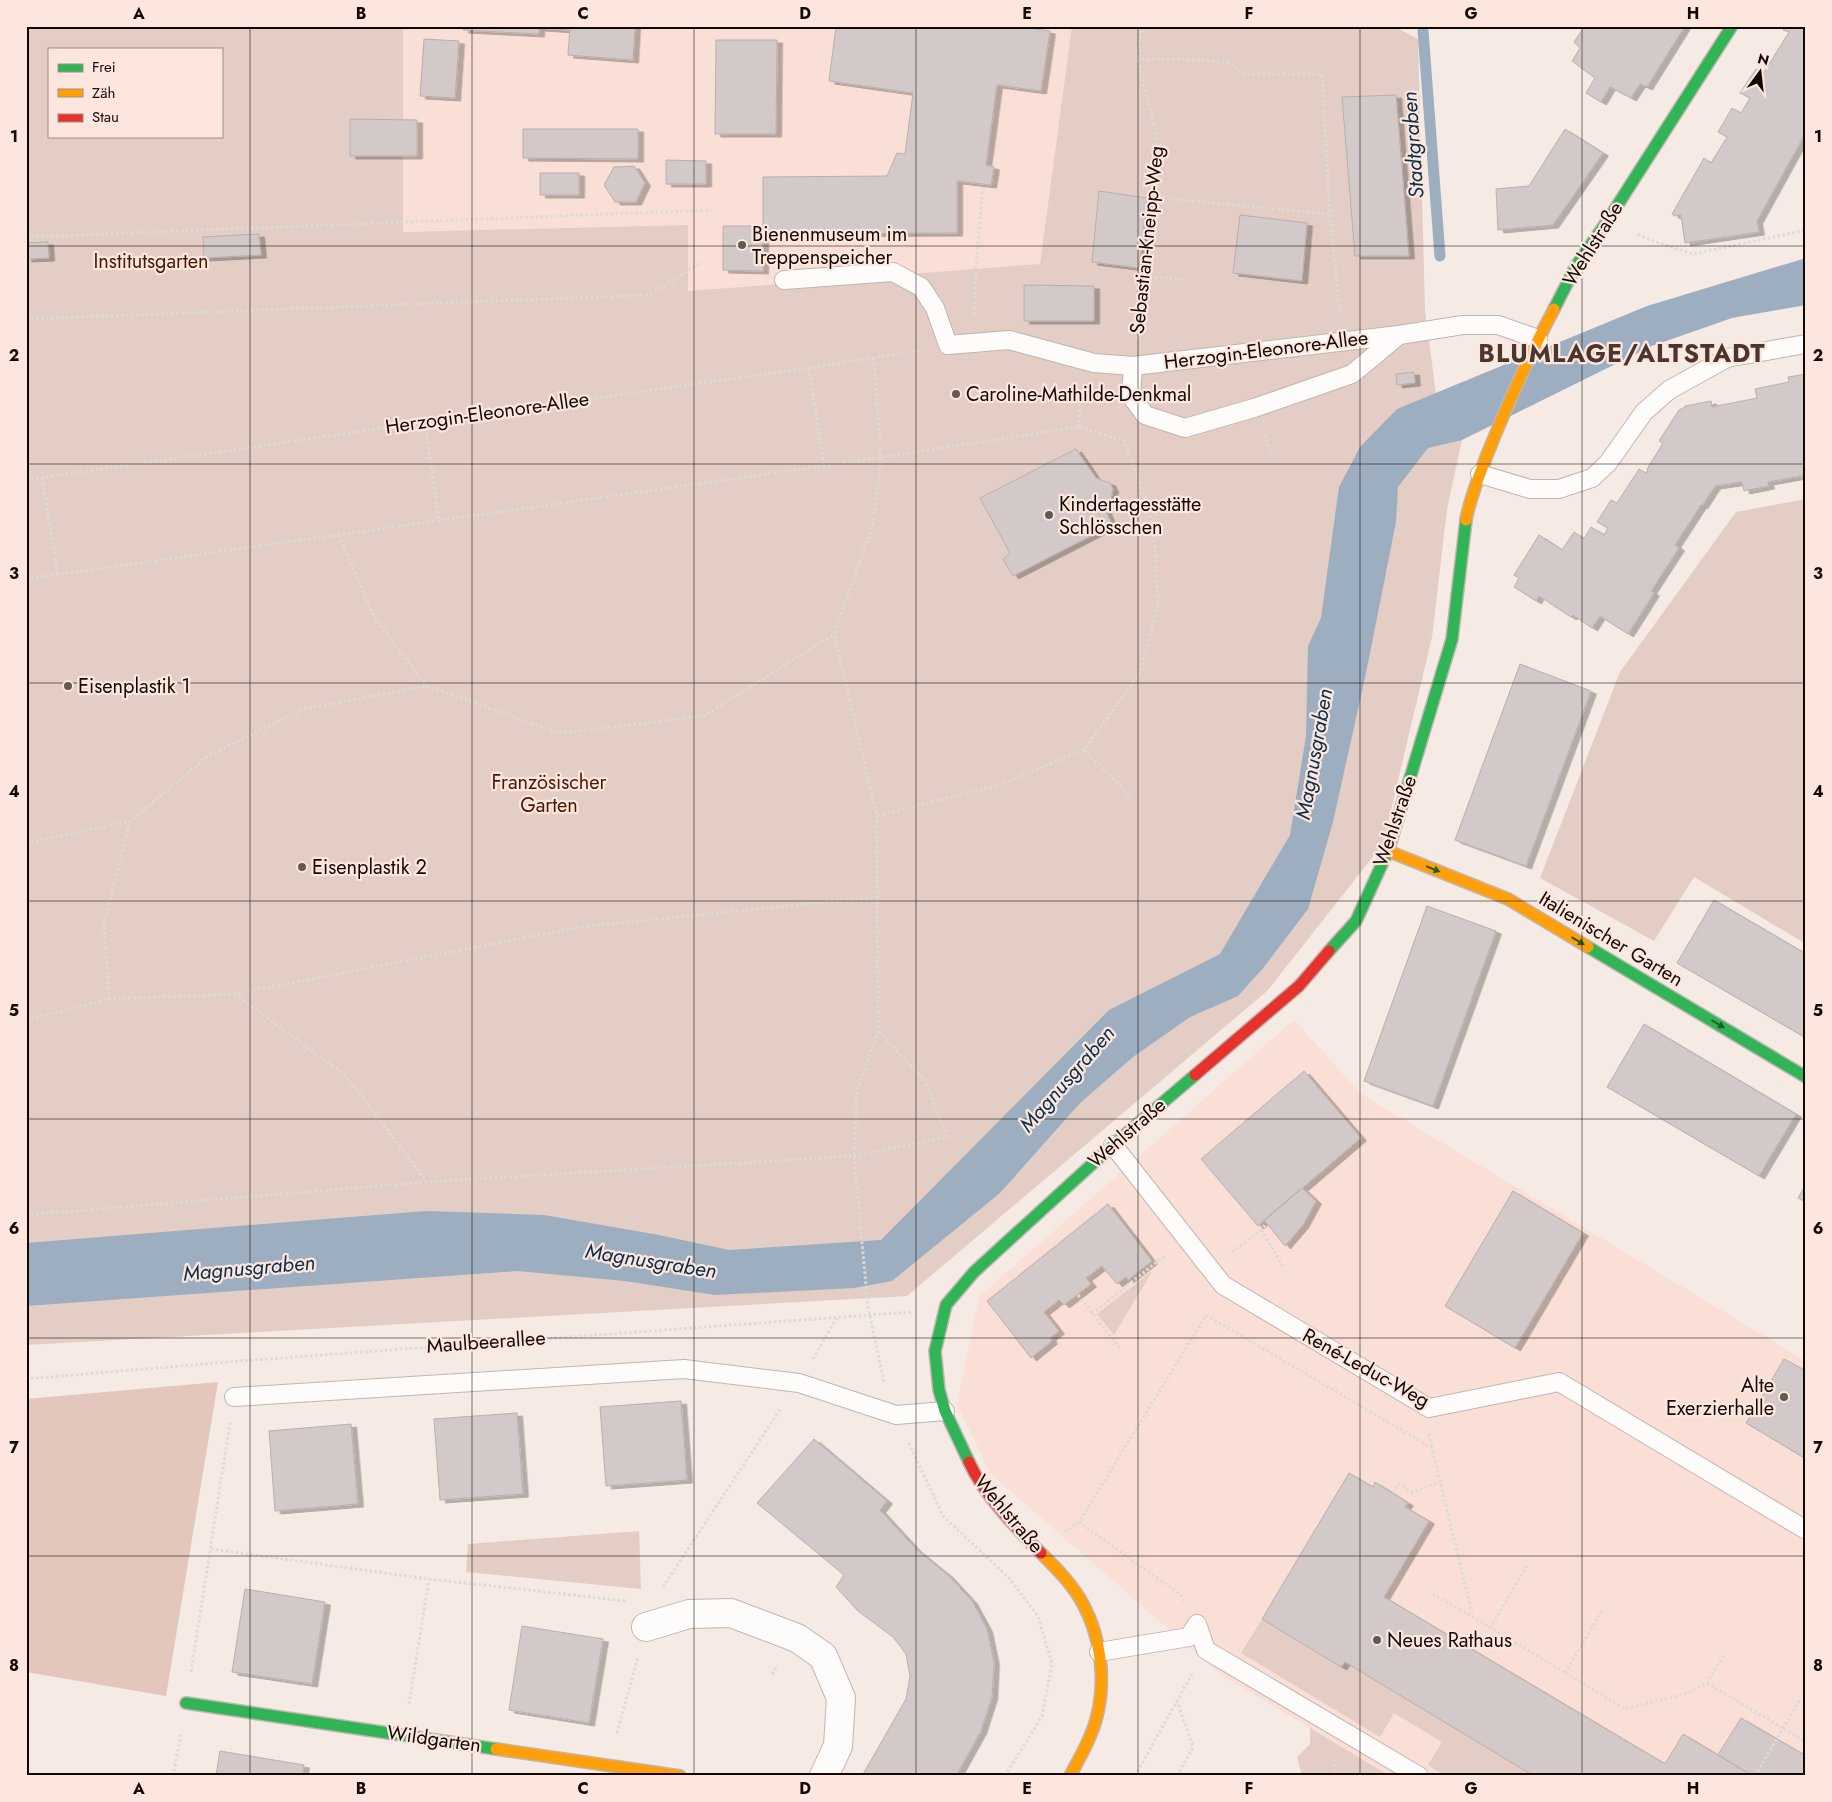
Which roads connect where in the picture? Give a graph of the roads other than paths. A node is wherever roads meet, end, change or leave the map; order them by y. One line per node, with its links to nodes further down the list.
1 (1732, 26): 4 (street, Wehlstraße)
2 (784, 280): 6 (lane, Herzogin-Eleonore-Allee)
3 (1399, 335): 4 (lane, Herzogin-Eleonore-Allee); 6 (lane, Herzogin-Eleonore-Allee); 6 (lane, Herzogin-Eleonore-Allee)
4 (1536, 341): 7 (street, Wehlstraße)
5 (1806, 344): 7 (lane)
6 (1133, 366)
7 (1480, 474): 8 (street, Wehlstraße)
8 (1388, 851): 9 (street, Italienischer Garten, one-way to 9); 10 (street, Wehlstraße)
9 (1806, 1077)
10 (1113, 1144): 12 (street, Wehlstraße); 13 (lane, René-Leduc-Weg)
11 (234, 1397): 12 (lane, Maulbeerallee)
12 (945, 1411): 15 (street, Wehlstraße)
13 (1806, 1530)
14 (649, 1615): 18 (street)
15 (1099, 1652): 19 (street, Wehlstraße); 20 (lane)
16 (186, 1703): 17 (street, Wildgarten)
17 (680, 1776)
18 (824, 1776)
19 (1070, 1776)
20 (1418, 1776)

